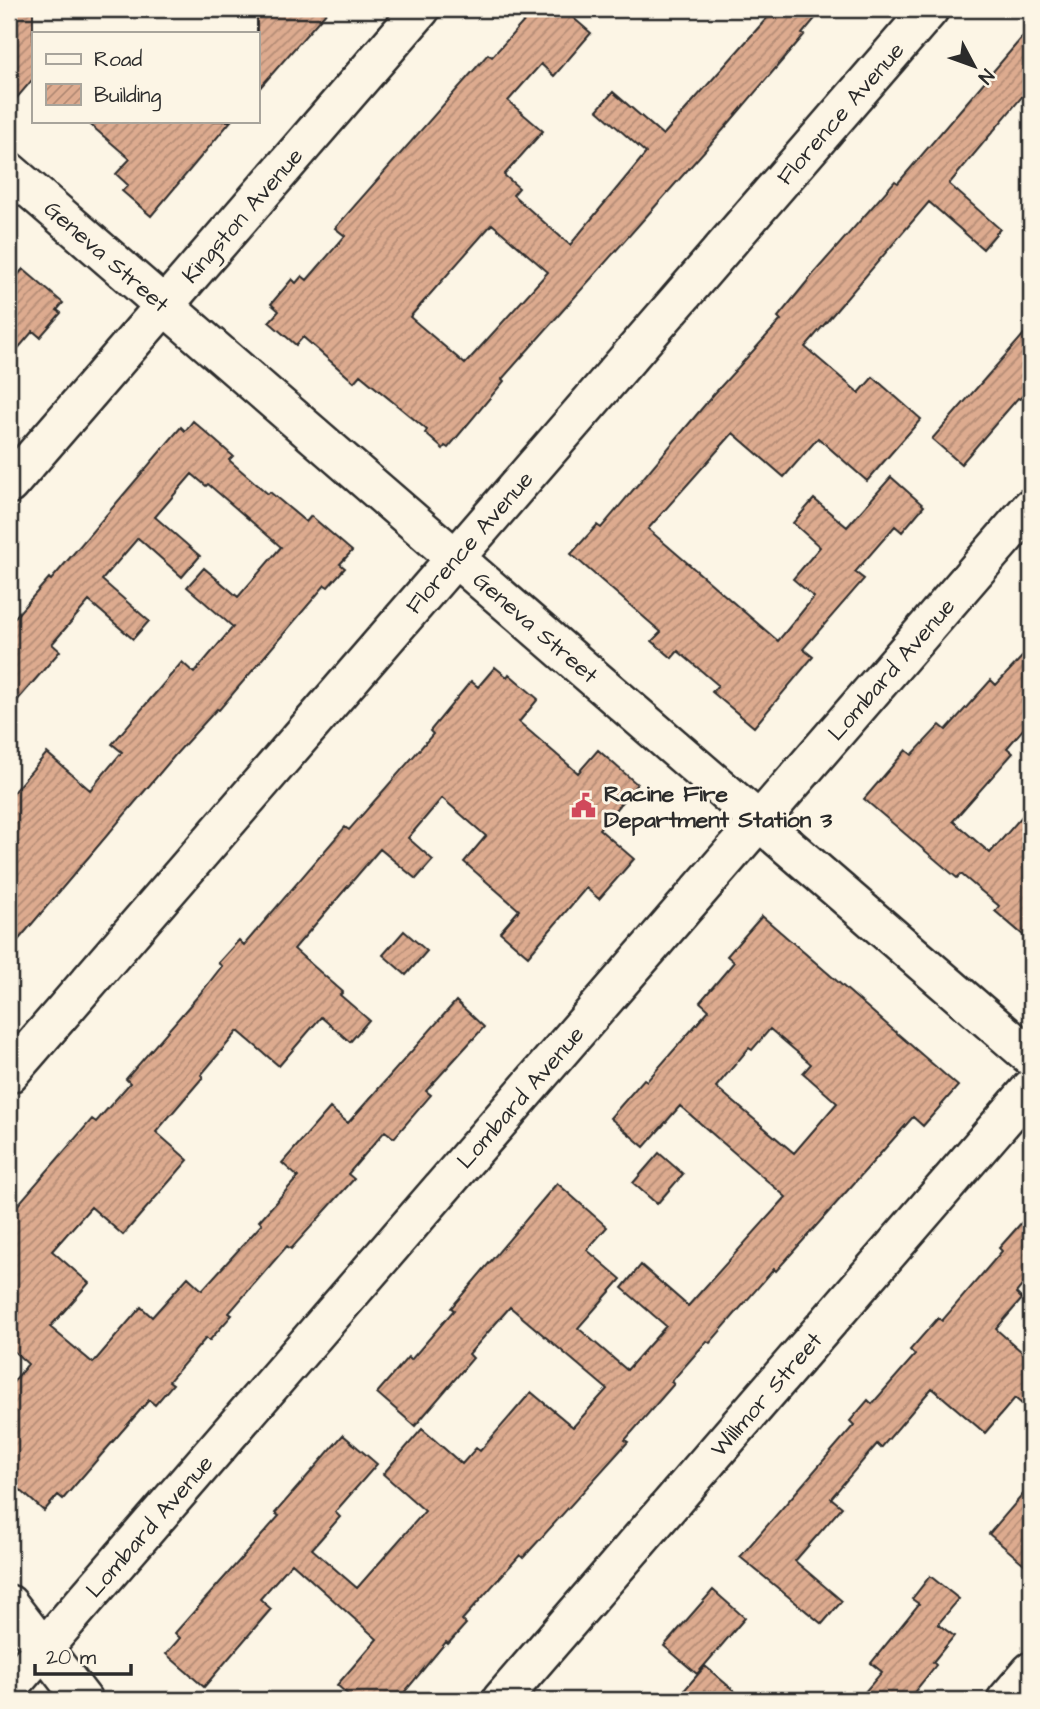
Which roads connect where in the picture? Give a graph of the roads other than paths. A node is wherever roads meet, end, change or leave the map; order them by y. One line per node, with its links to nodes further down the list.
1 (421, 9): 4 (street, Kingston Avenue)
2 (930, 9): 7 (street, Florence Avenue)
3 (9, 171): 4 (street, Geneva Street)
4 (164, 305): 5 (street, Kingston Avenue); 7 (street, Geneva Street)
5 (9, 485)
6 (1031, 507): 8 (street, Lombard Avenue)
7 (456, 558): 8 (street, Geneva Street); 10 (street, Florence Avenue)
8 (759, 821): 9 (street, Geneva Street); 13 (street, Lombard Avenue)
9 (1031, 1057)
10 (9, 1074)
11 (1031, 1088): 16 (street, Willmor Street)
12 (9, 1604): 13 (street)
13 (43, 1649): 14 (street, Lombard Avenue); 15 (street)
14 (9, 1688)
15 (83, 1700)
16 (501, 1700)

